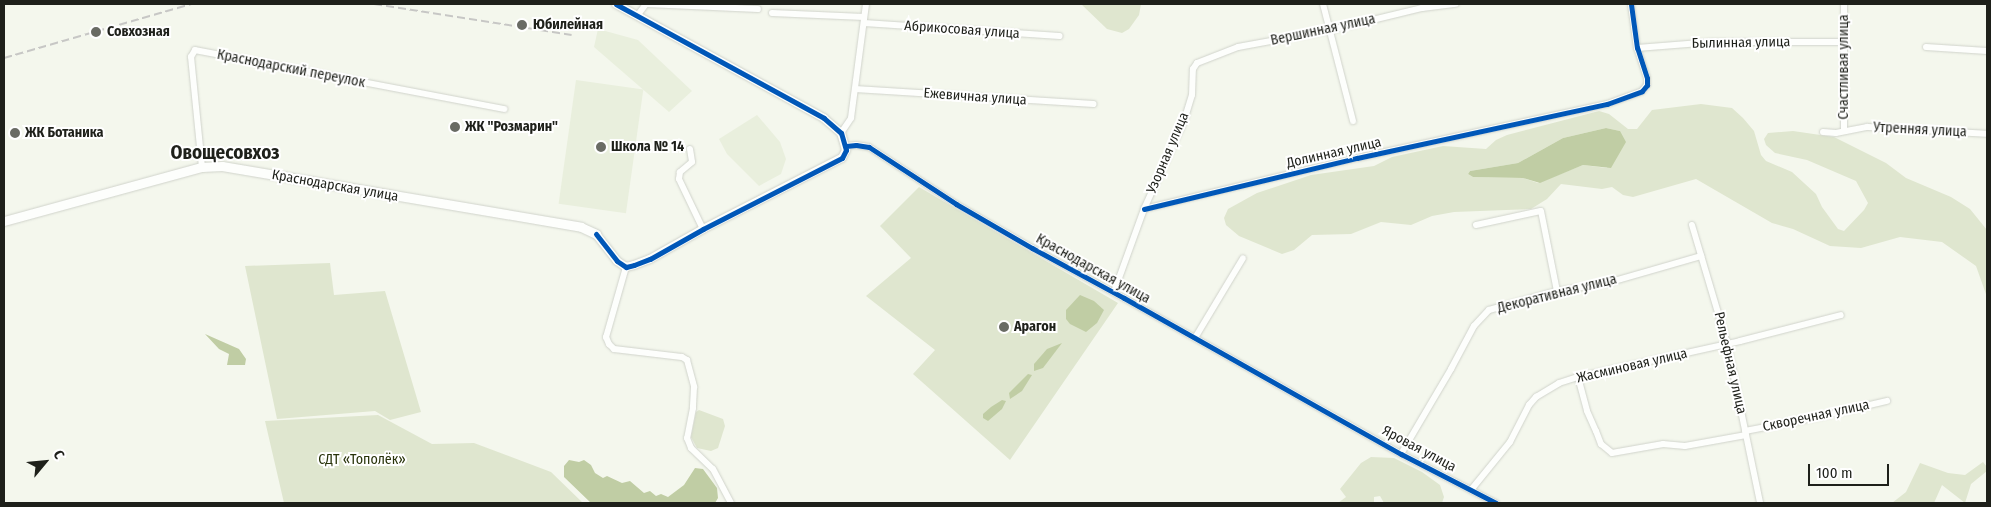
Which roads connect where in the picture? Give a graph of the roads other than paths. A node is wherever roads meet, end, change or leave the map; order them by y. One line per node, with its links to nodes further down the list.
1 (616, 4): 10 (street)
2 (646, 4): 8 (street); 10 (street)
3 (866, 4): 11 (street)
4 (1323, 4): 12 (street)
5 (1456, 4): 12 (street, Вершинная улица)
6 (1631, 4): 16 (street)
7 (1844, 4): 14 (street, Счастливая улица)
8 (758, 9)
9 (772, 13): 11 (street, Абрикосовая улица)
10 (637, 16): 25 (street)
11 (864, 20): 13 (street, Абрикосовая улица); 19 (street)
12 (1331, 30): 18 (street, Вершинная улица); 22 (street)
13 (1060, 36)
14 (1844, 42): 16 (street, Былинная улица); 23 (street, Счастливая улица)
15 (1926, 47): 17 (street)
16 (1637, 48): 30 (street, Долинная улица)
17 (1987, 51)
18 (1193, 68): 30 (street, Узорная улица)
19 (855, 89): 20 (street, Ежевичная улица); 25 (street)
20 (1094, 104)
21 (504, 109): 29 (street, Краснодарский переулок)
22 (1353, 121)
23 (1844, 131): 24 (street, Утренняя улица); 26 (street, Утренняя улица)
24 (1823, 132)
25 (841, 133): 27 (street)
26 (1987, 134)
27 (846, 146): 34 (street); 40 (street, Краснодарская улица)
28 (690, 149): 34 (street)
29 (202, 167): 31 (main road, Краснодарская улица); 35 (main road, Краснодарская улица)
30 (1144, 210): 40 (street, Узорная улица)
31 (4, 221)
32 (1476, 225): 39 (street)
33 (1692, 225): 36 (street, Рельефная улица)
34 (703, 229): 38 (street)
35 (596, 234): 38 (street, Краснодарская улица)
36 (1701, 256): 39 (street, Декоративная улица); 43 (street, Рельефная улица)
37 (1243, 258): 42 (street)
38 (626, 267): 50 (street)
39 (1557, 291): 48 (street, Декоративная улица)
40 (1114, 292): 42 (street, Краснодарская улица)
41 (1841, 315): 43 (street, Жасминовая улица)
42 (1195, 338): 46 (street, Краснодарская улица)
43 (1726, 343): 44 (street, Жасминовая улица); 47 (street, Рельефная улица)
44 (1578, 376): 47 (street, Скворечная улица); 49 (street, Жасминовая улица)
45 (1886, 400): 47 (street, Скворечная улица)
46 (1332, 414): 48 (street, Яровая улица)
47 (1746, 433): 52 (street, Рельефная улица)
48 (1401, 454): 49 (street, Яровая улица)
49 (1472, 490): 51 (street, Яровая улица)
50 (731, 503)
51 (1496, 503)
52 (1760, 503)

